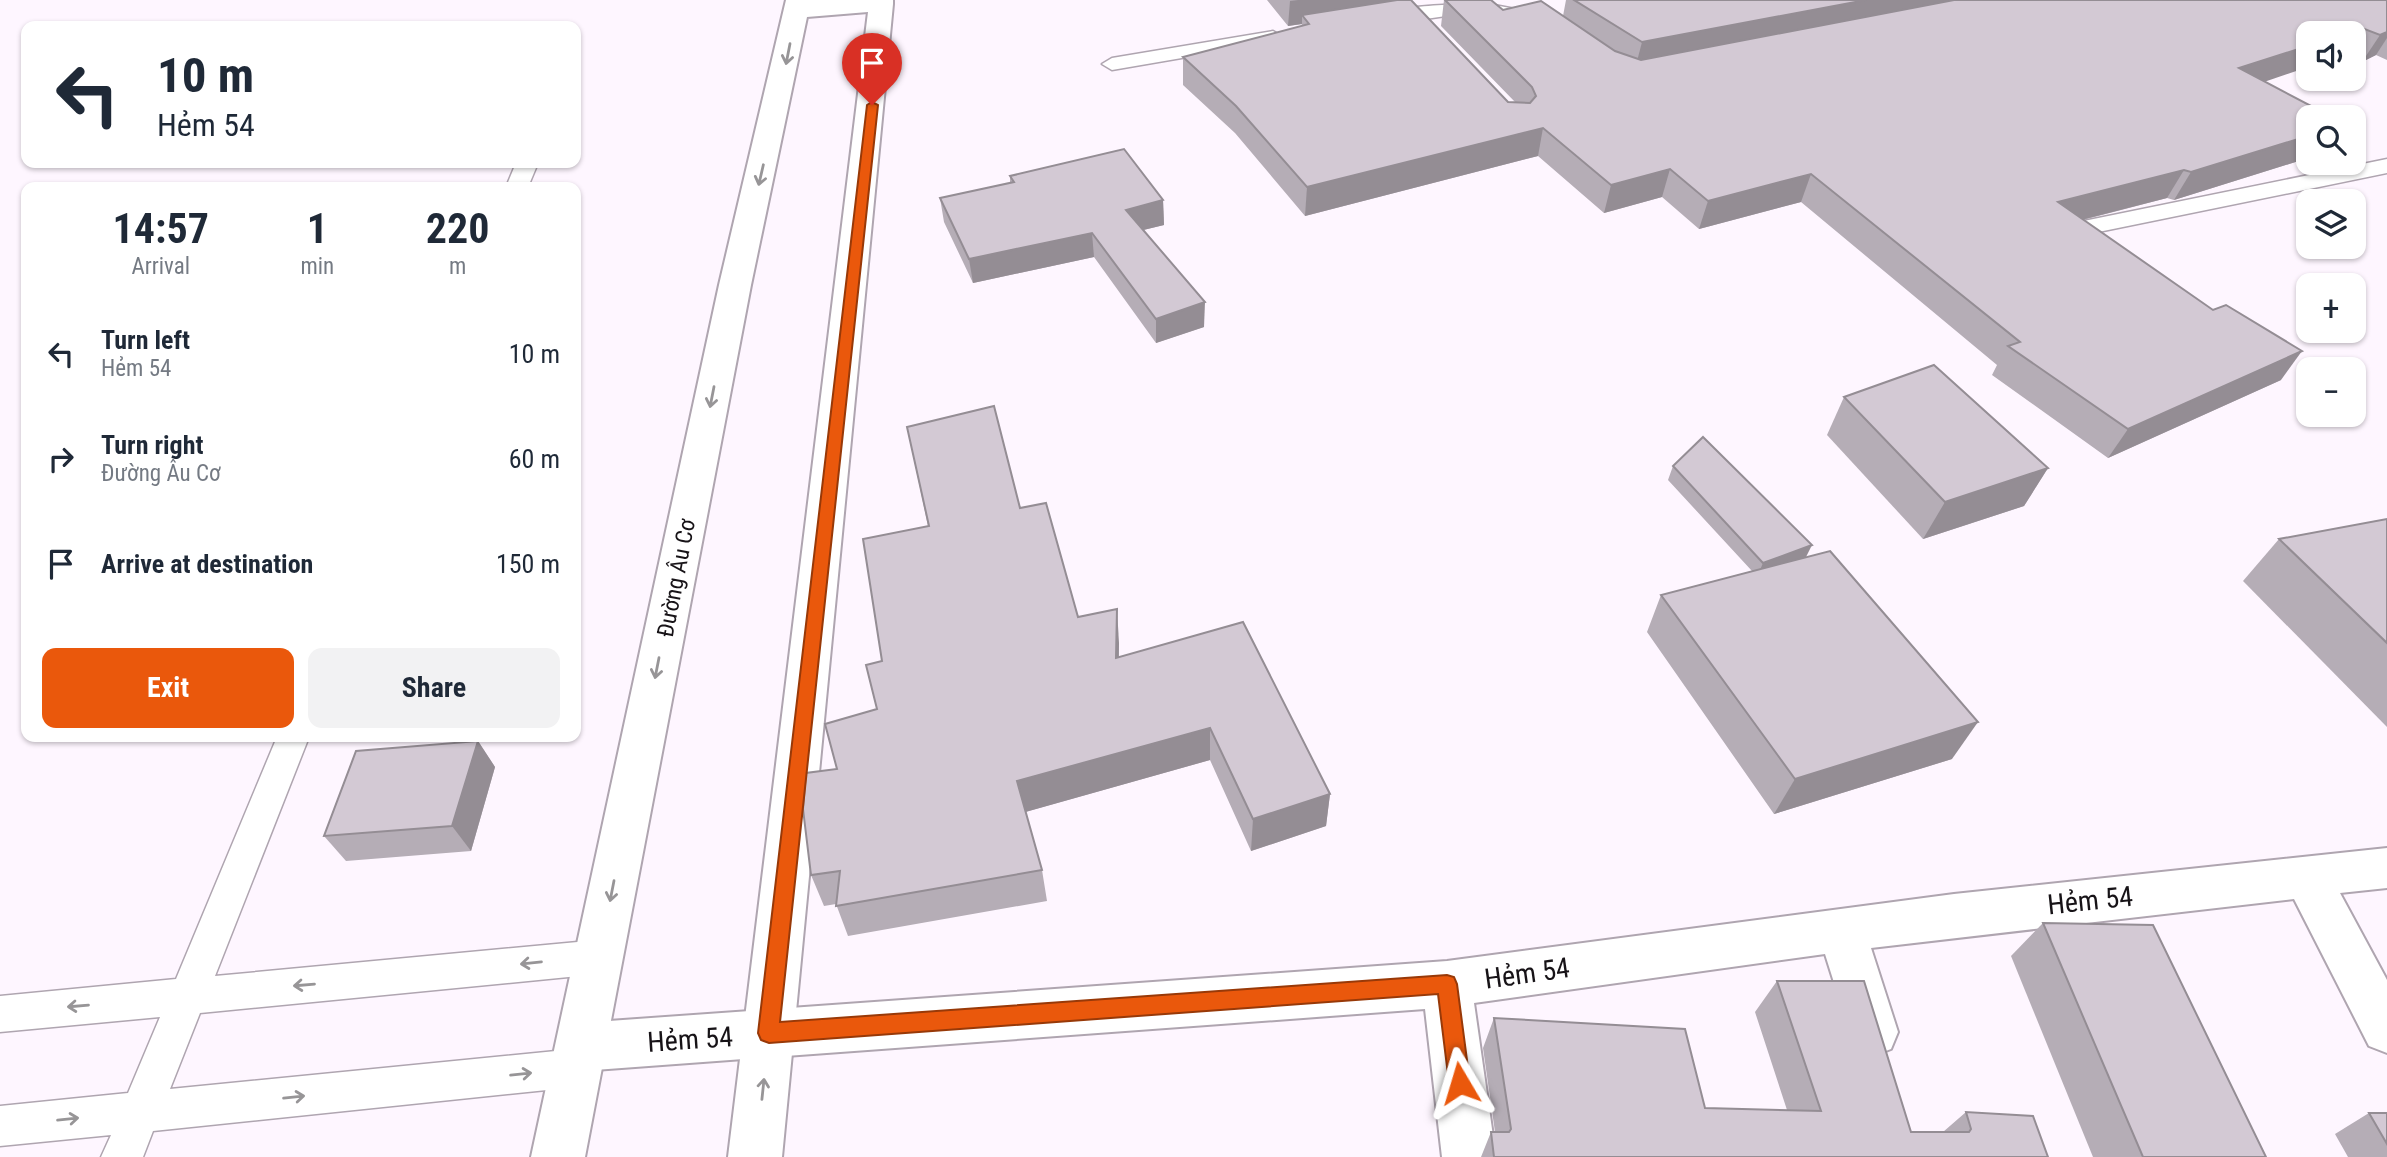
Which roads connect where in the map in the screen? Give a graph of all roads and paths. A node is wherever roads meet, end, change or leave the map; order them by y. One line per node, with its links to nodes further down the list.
1 (881, 2): 2 (street); 20 (street)
2 (798, 5): 15 (street, Đường Âu Cơ, one-way to 15)
3 (1404, 7): 4 (lane); 5 (street); 7 (lane)
4 (1370, 22)
5 (1429, 34)
6 (1288, 35): 8 (lane)
7 (1564, 36)
8 (1112, 64)
9 (2387, 166): 10 (lane)
10 (2068, 231)
11 (291, 742): 17 (lane)
12 (2387, 868): 13 (street, Hẻm 54)
13 (2307, 877): 14 (street, Hẻm 54); 19 (street)
14 (1842, 930): 16 (street, Hẻm 54); 22 (street)
15 (599, 957): 17 (lane, one-way to 17); 21 (street, Đường Âu Cơ)
16 (1447, 984): 20 (street, Hẻm 54); 28 (street)
17 (188, 996): 18 (lane, one-way to 18); 23 (lane)
18 (0, 1014)
19 (2387, 1029)
20 (769, 1033): 21 (street, Hẻm 54); 27 (street, one-way to 20)
21 (579, 1058): 23 (lane, one-way to 21); 26 (street, Đường Âu Cơ)
22 (1886, 1077)
23 (141, 1112): 24 (lane, one-way to 23); 25 (lane)
24 (0, 1126)
25 (122, 1157)
26 (558, 1157)
27 (755, 1157)
28 (1469, 1157)

